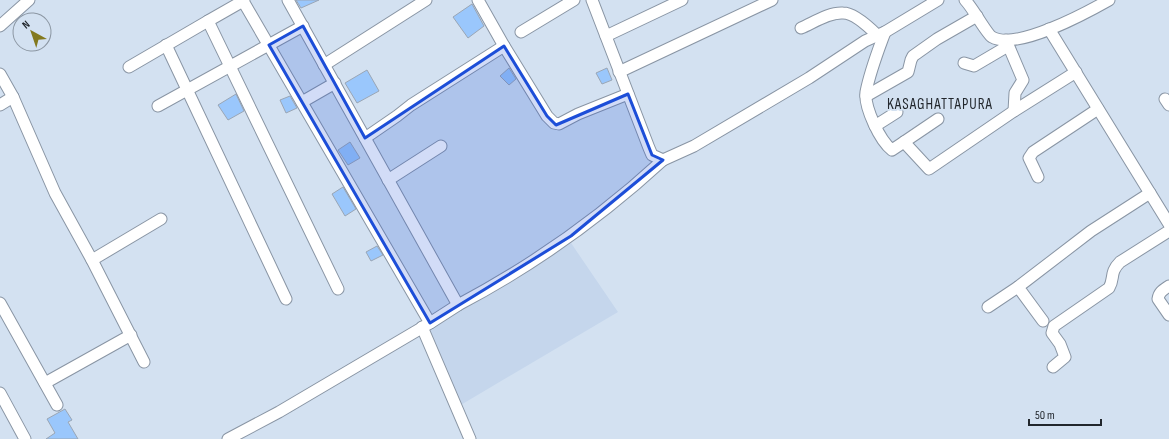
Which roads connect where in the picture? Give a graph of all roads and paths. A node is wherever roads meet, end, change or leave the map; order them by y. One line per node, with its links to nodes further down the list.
1 (29, 0): 15 (street)
2 (244, 0): 14 (street); 24 (street)
3 (288, 0): 16 (street)
4 (426, 0): 27 (street)
5 (478, 0): 25 (street)
6 (574, 0): 19 (street)
7 (592, 0): 21 (street)
8 (682, 0): 21 (street)
9 (772, 0): 30 (street)
10 (938, 0): 20 (street)
11 (965, 0): 13 (street)
12 (1109, 0): 18 (street)
13 (977, 16): 22 (street); 36 (street)
14 (208, 21): 23 (street); 28 (street)
15 (0, 26)
16 (303, 26): 24 (street); 27 (street)
17 (801, 28): 20 (street)
18 (1049, 29): 22 (street); 31 (street)
19 (521, 32)
20 (881, 33): 36 (street); 49 (street)
21 (606, 36): 30 (street)
22 (1007, 43): 26 (street); 42 (street)
23 (166, 45): 29 (street); 34 (street)
24 (269, 45): 28 (street); 38 (street)
25 (504, 46): 35 (street); 46 (street)
26 (964, 63)
27 (324, 65): 33 (street)
28 (230, 66): 34 (street); 59 (street)
29 (128, 67)
30 (619, 72): 35 (street)
31 (1076, 72): 41 (street); 42 (street)
32 (0, 74): 37 (street)
33 (335, 83): 38 (street); 46 (street)
34 (188, 90): 40 (street); 60 (street)
35 (628, 94): 49 (street)
36 (866, 96): 45 (street)
37 (13, 97): 39 (street); 56 (street)
38 (302, 102): 66 (street)
39 (0, 105)
40 (158, 106)
41 (1098, 109): 50 (street); 52 (street)
42 (1014, 111): 47 (street)
43 (897, 112): 45 (street)
44 (938, 119): 47 (street)
45 (875, 126): 47 (street)
46 (364, 138): 51 (street)
47 (904, 142)
48 (441, 146): 51 (street)
49 (663, 160): 62 (street)
50 (1038, 177)
51 (388, 180): 62 (street)
52 (1150, 193): 54 (street); 58 (street)
53 (161, 219): 56 (street)
54 (1169, 224)
55 (1169, 231): 69 (street)
56 (92, 260): 67 (street)
57 (1169, 286): 64 (street)
58 (1018, 287): 63 (street); 65 (street)
59 (338, 289)
60 (286, 299)
61 (0, 303): 70 (street)
62 (458, 305): 66 (street)
63 (988, 307)
64 (1169, 315)
65 (1043, 321)
66 (426, 325): 74 (street); 75 (street)
67 (130, 335): 68 (street); 70 (street)
68 (144, 362)
69 (1053, 367)
70 (45, 383): 72 (street)
71 (0, 393): 73 (street)
72 (57, 405)
73 (25, 439)
74 (228, 439)
75 (470, 439)

